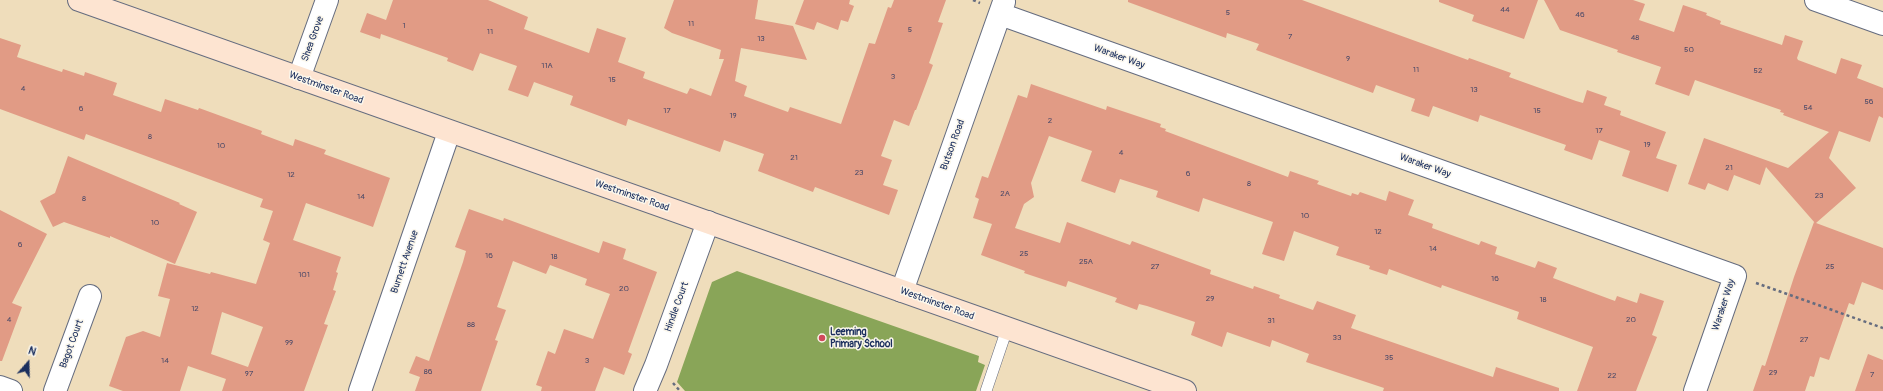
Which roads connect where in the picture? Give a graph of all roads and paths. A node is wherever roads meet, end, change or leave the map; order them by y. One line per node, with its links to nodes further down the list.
1 (79, 0): 6 (main road, Westminster Road)
2 (328, 0): 6 (street, Shea Grove)
3 (1816, 0): 5 (street)
4 (1002, 7): 9 (street, Waraker Way); 10 (street, Butson Road)
5 (1883, 24)
6 (299, 78): 7 (main road, Westminster Road)
7 (449, 132): 8 (main road, Westminster Road); 18 (street, Burnett Avenue)
8 (708, 222): 10 (main road, Westminster Road); 19 (street, Hindle Court)
9 (1735, 276): 13 (path); 23 (street, Waraker Way)
10 (902, 291): 12 (main road, Westminster Road)
11 (90, 296): 17 (street, Bagot Court)
12 (1007, 328): 21 (lane); 22 (main road, Westminster Road)
13 (1883, 328)
14 (669, 380): 20 (path)
15 (0, 387): 16 (street)
16 (11, 391)
17 (55, 391)
18 (360, 391)
19 (645, 391)
20 (680, 391)
21 (986, 391)
22 (1185, 391)
23 (1695, 391)

